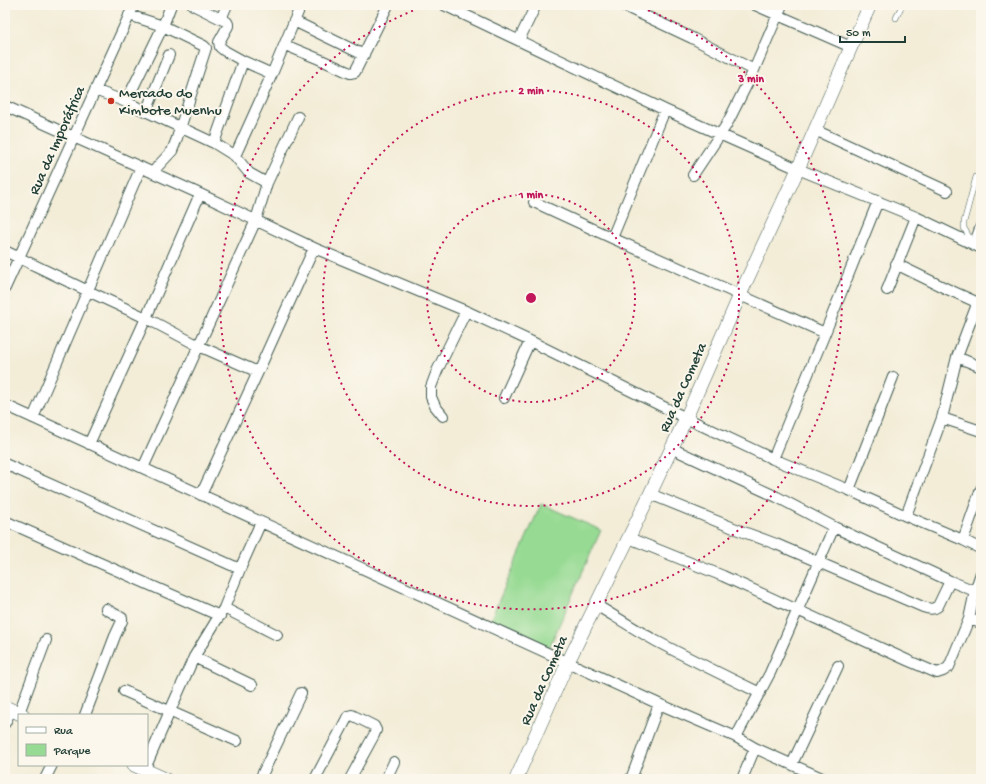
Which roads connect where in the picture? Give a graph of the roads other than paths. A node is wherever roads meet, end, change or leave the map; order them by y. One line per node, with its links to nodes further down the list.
1 (134, 5): 14 (street, Rua da Imporáfrica)
2 (171, 5): 19 (street)
3 (194, 5): 17 (street)
4 (227, 5): 17 (street)
5 (301, 5): 18 (street)
6 (388, 5): 24 (street)
7 (444, 5): 20 (street)
8 (536, 5): 20 (street)
9 (622, 5): 26 (street)
10 (755, 5): 15 (street)
11 (782, 5): 15 (street)
12 (870, 5): 22 (street, Rua da Cometa)
13 (902, 5): 16 (lane)
14 (129, 15): 19 (street); 28 (street, Rua da Imporáfrica)
15 (778, 15): 22 (street); 26 (street)
16 (896, 18)
17 (221, 19): 25 (street)
18 (294, 21): 21 (street); 24 (street)
19 (163, 26): 29 (street); 34 (street)
20 (519, 40): 31 (street)
21 (285, 44): 24 (street); 27 (street)
22 (851, 46): 35 (street, Rua da Cometa)
23 (169, 55): 32 (street)
24 (364, 55)
25 (243, 61): 27 (street); 38 (street)
26 (754, 70): 36 (street)
27 (272, 74): 39 (street)
28 (95, 90): 29 (street); 37 (street, Rua da Imporáfrica)
29 (126, 102): 32 (street)
30 (5, 106): 37 (street)
31 (665, 110): 36 (street); 53 (street)
32 (146, 112): 34 (street)
33 (298, 117): 45 (street)
34 (180, 127): 38 (street); 42 (street)
35 (815, 130): 41 (street, Rua da Cometa); 46 (street)
36 (720, 134): 41 (street); 43 (street)
37 (74, 137): 40 (street); 57 (street, Rua da Imporáfrica)
38 (214, 143): 39 (street)
39 (235, 156): 45 (street)
40 (141, 167): 42 (street); 61 (street)
41 (798, 169): 48 (street); 62 (street, Rua da Cometa)
42 (153, 173): 47 (street)
43 (693, 174)
44 (976, 176): 54 (lane)
45 (267, 183): 51 (street)
46 (947, 191)
47 (200, 194): 51 (street); 64 (street)
48 (878, 201): 50 (street); 65 (street)
49 (534, 202): 53 (street)
50 (916, 217): 54 (street); 58 (street)
51 (256, 220): 55 (street); 67 (street)
52 (981, 226): 54 (street)
53 (612, 238): 62 (street)
54 (977, 246)
55 (314, 248): 63 (street); 70 (street)
56 (5, 251): 57 (street)
57 (19, 257): 59 (street, Rua da Imporáfrica); 61 (street)
58 (896, 264): 60 (street); 68 (street)
59 (5, 288)
60 (887, 290)
61 (88, 291): 64 (street); 75 (street)
62 (740, 295): 65 (street); 76 (street, Rua da Cometa)
63 (466, 311): 66 (street); 74 (street)
64 (146, 318): 67 (street); 79 (street)
65 (825, 333): 81 (street)
66 (530, 340): 72 (street); 76 (street)
67 (199, 346): 70 (street); 83 (street)
68 (957, 357): 69 (street); 77 (street)
69 (981, 367)
70 (258, 372): 87 (street)
71 (893, 377): 85 (street)
72 (504, 398)
73 (5, 405): 75 (street)
74 (444, 416)
75 (33, 418): 79 (street)
76 (686, 418): 80 (street, Rua da Cometa); 81 (street)
77 (942, 418): 78 (street); 88 (street)
78 (981, 431)
79 (89, 444): 83 (street)
80 (671, 448): 86 (street, Rua da Cometa); 91 (street)
81 (773, 459): 85 (street)
82 (5, 464): 96 (street)
83 (142, 468): 87 (street)
84 (981, 489): 93 (street)
85 (849, 490): 88 (street)
86 (650, 494): 92 (street, Rua da Cometa); 95 (street)
87 (201, 495): 90 (street)
88 (906, 516): 93 (street)
89 (5, 521): 103 (street)
90 (261, 522): 96 (street); 109 (street)
91 (834, 527): 95 (street); 98 (street)
92 (629, 538): 100 (street, Rua da Cometa); 102 (street)
93 (963, 540): 94 (street)
94 (981, 549)
95 (818, 563): 98 (street); 102 (street)
96 (240, 568): 103 (street)
97 (981, 573): 99 (street)
98 (950, 581): 99 (street)
99 (978, 591): 104 (street)
100 (596, 605): 109 (street, Rua da Cometa); 114 (street)
101 (106, 609): 118 (street)
102 (798, 611): 104 (street); 114 (street)
103 (222, 612): 106 (street); 108 (street)
104 (969, 619): 105 (street)
105 (981, 623)
106 (277, 635)
107 (46, 640): 116 (street)
108 (194, 657): 111 (street); 117 (street)
109 (568, 662): 115 (street); 135 (street, Rua da Cometa)
110 (838, 666): 125 (street)
111 (252, 685)
112 (124, 691): 117 (street)
113 (301, 693): 131 (street)
114 (760, 693): 120 (street)
115 (659, 704): 120 (street); 136 (street)
116 (15, 711): 119 (street)
117 (170, 711): 121 (street); 123 (street)
118 (85, 714)
119 (5, 723)
120 (736, 737): 122 (street)
121 (237, 741)
122 (755, 748): 125 (street); 137 (street)
123 (148, 756)
124 (394, 762): 134 (street)
125 (792, 764): 128 (street)
126 (52, 766): 129 (street)
127 (143, 766): 130 (street)
128 (820, 778)
129 (45, 779)
130 (165, 779)
131 (260, 779)
132 (315, 779): 133 (street)
133 (350, 779)
134 (386, 779)
135 (516, 779)
136 (631, 779)
137 (742, 779)

